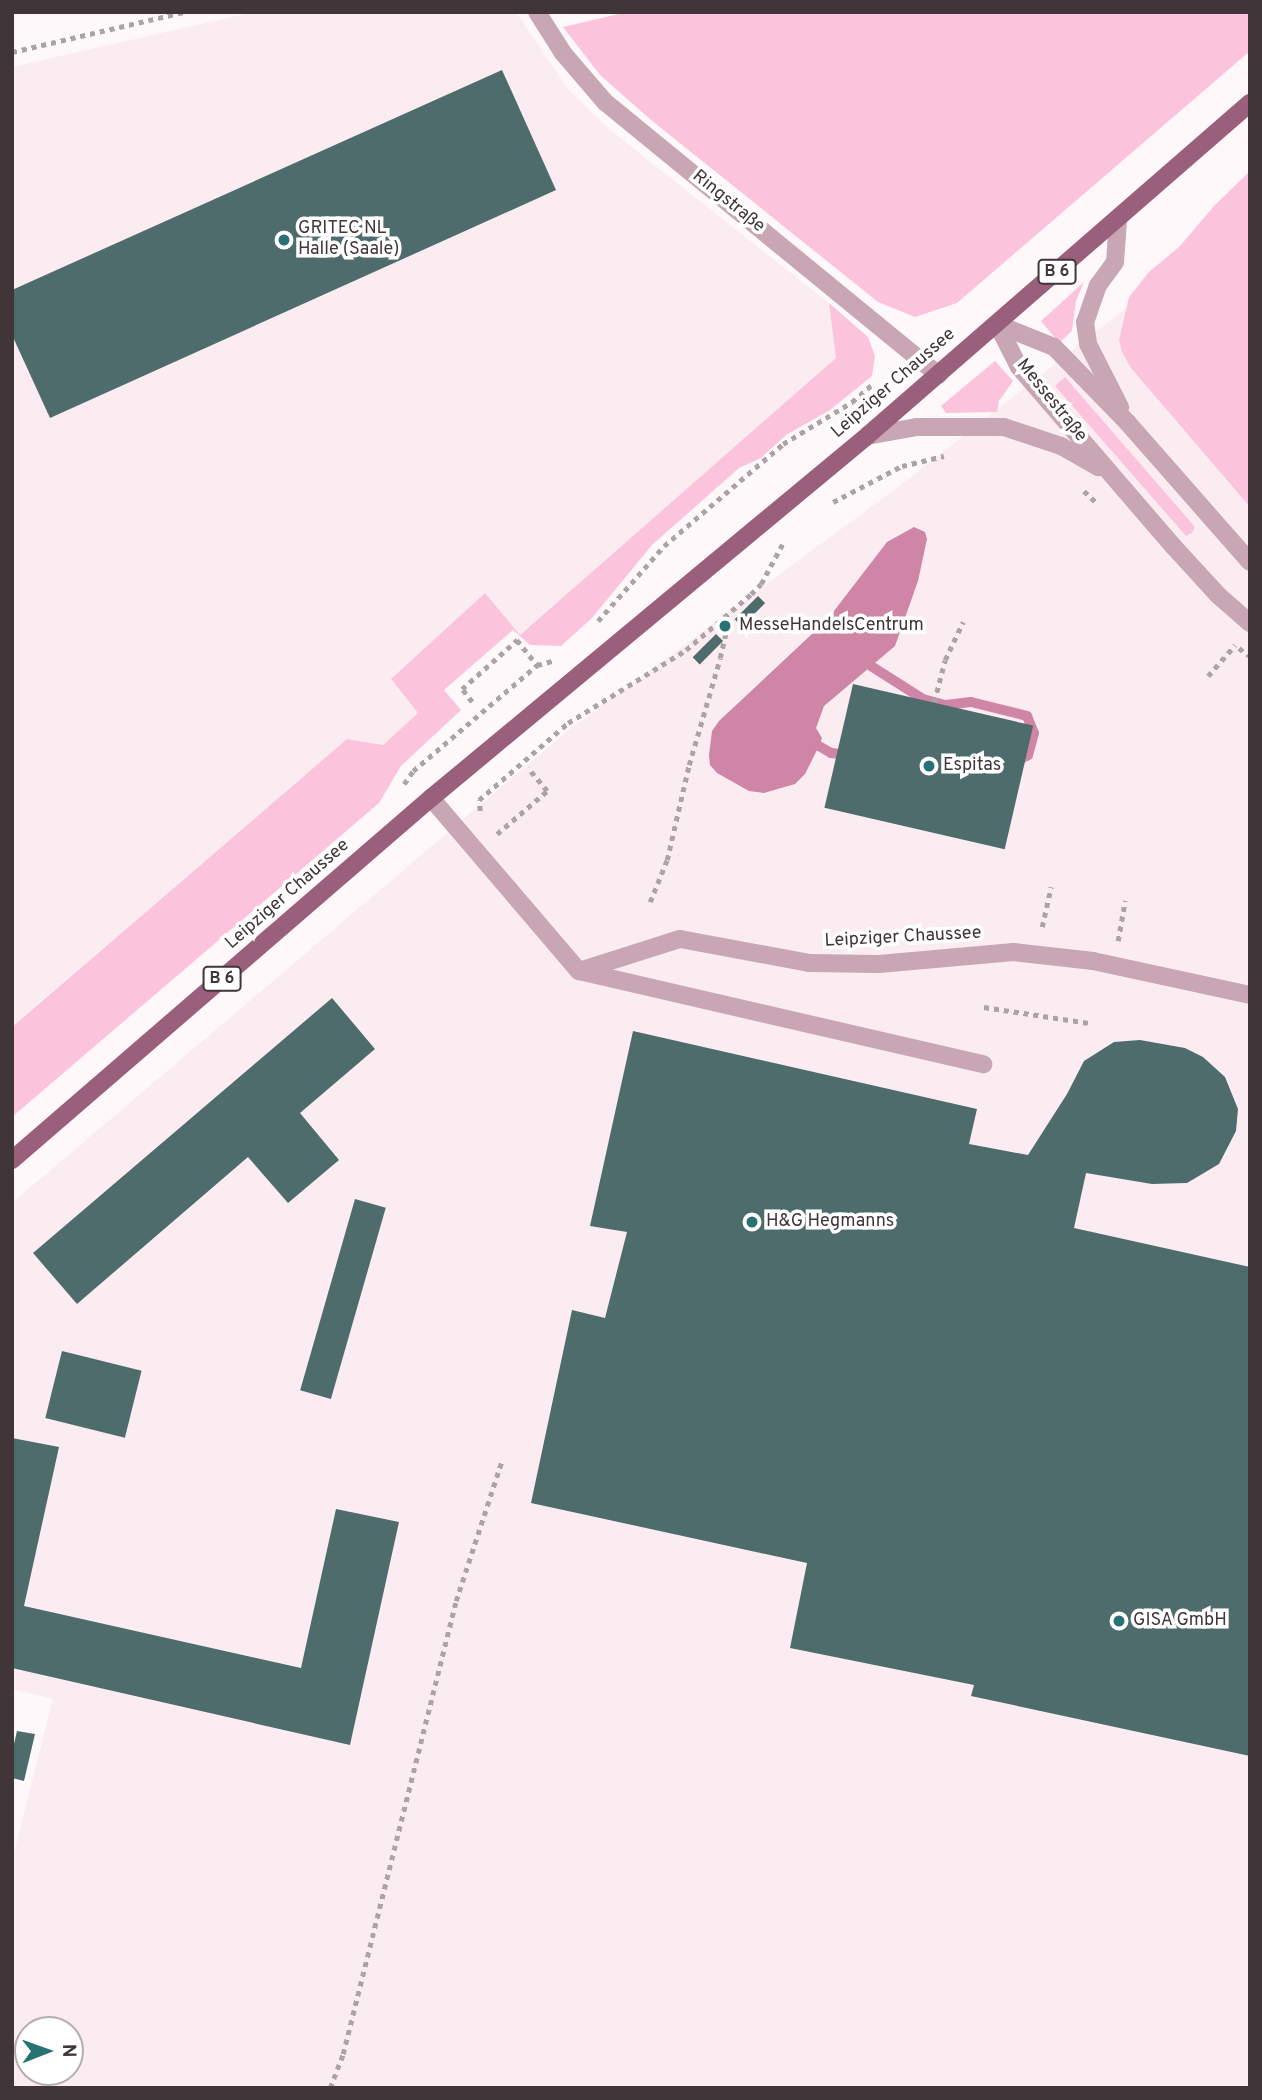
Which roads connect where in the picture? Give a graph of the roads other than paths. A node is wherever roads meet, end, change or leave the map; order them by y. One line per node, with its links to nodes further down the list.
1 (537, 12): 5 (street, Ringstraße)
2 (1250, 103): 3 (main road, B 6)
3 (1118, 221): 4 (main road, B 6); 6 (street, Messestraße)
4 (997, 324): 5 (main road, Leipziger Chaussee / B 6); 6 (street, Messestraße); 8 (street, Messestraße)
5 (938, 374): 7 (main road, Leipziger Chaussee / B 6)
6 (1128, 422): 9 (street, Messestraße)
7 (867, 436): 8 (street, Messestraße); 11 (main road, Leipziger Chaussee / B 6)
8 (1110, 473): 10 (street, Messestraße)
9 (1250, 562)
10 (1250, 623)
11 (431, 798): 12 (street); 15 (main road, Leipziger Chaussee / B 6)
12 (579, 971): 13 (street, Leipziger Chaussee); 14 (street)
13 (1250, 995)
14 (983, 1064)
15 (12, 1160)

